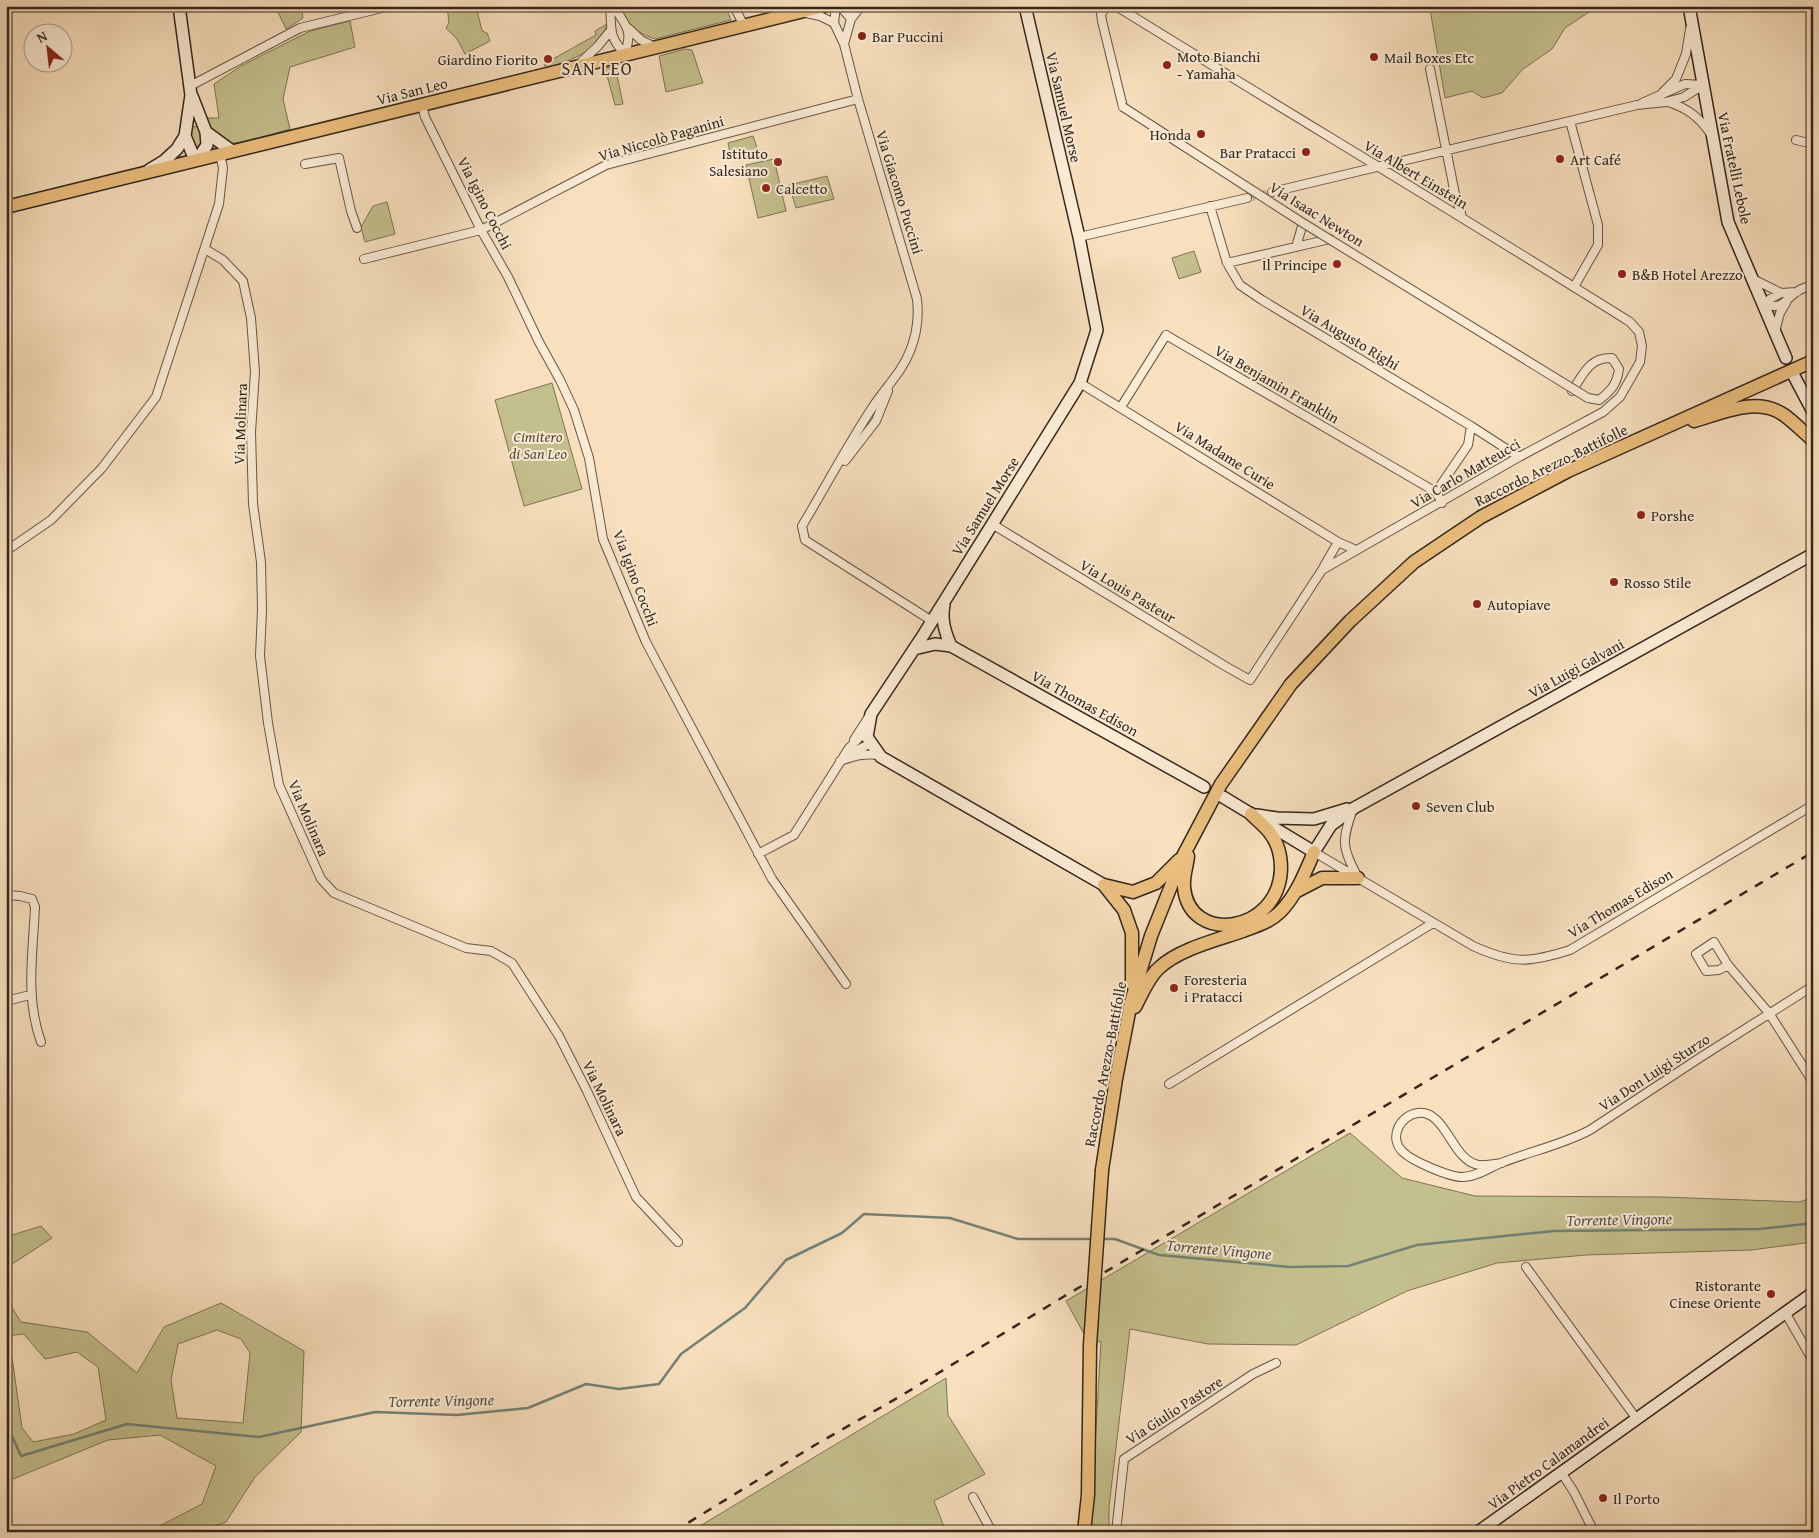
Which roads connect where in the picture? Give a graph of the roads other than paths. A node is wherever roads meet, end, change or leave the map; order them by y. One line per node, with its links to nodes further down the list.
1 (179, 6): 27 (street)
2 (390, 6): 27 (street)
3 (610, 6): 20 (street)
4 (614, 6): 19 (street)
5 (734, 6): 18 (street)
6 (824, 6): 14 (main road, Via San Leo)
7 (836, 6): 17 (street)
8 (840, 6): 15 (street)
9 (861, 6): 15 (street)
10 (1025, 6): 53 (street, Via Samuel Morse)
11 (1107, 6): 50 (street, Via Isaac Newton, bridge)
12 (1116, 6): 43 (street, Via Albert Einstein)
13 (1688, 6): 16 (street, Via Fratelli Lebole)
14 (802, 12): 17 (street); 18 (main road, Via San Leo)
15 (851, 19): 21 (street, Via Giacomo Puccini)
16 (1692, 20): 26 (street, Via Fratelli Lebole); 28 (street)
17 (834, 23): 21 (street)
18 (744, 26): 22 (main road, Via San Leo)
19 (628, 28): 22 (street); 23 (street)
20 (611, 30): 23 (street); 24 (street)
21 (844, 44): 29 (street, Via Giacomo Puccini)
22 (655, 47): 23 (main road, Via San Leo)
23 (625, 54): 24 (main road, Via San Leo)
24 (575, 67): 31 (main road, Via San Leo)
25 (1430, 69): 39 (street)
26 (1703, 85): 28 (street); 30 (street); 36 (street, Via Fratelli Lebole)
27 (191, 91): 34 (street); 35 (street)
28 (1662, 94): 32 (street)
29 (858, 99): 52 (street, Via Niccolò Paganini); 88 (street, Via Giacomo Puccini)
30 (1666, 102): 32 (street); 36 (street)
31 (422, 105): 40 (main road, Via San Leo); 52 (street, Via Igino Cocchi)
32 (1637, 105): 33 (street)
33 (1570, 121): 39 (street); 61 (street)
34 (206, 132): 40 (street); 41 (street)
35 (185, 136): 41 (street); 44 (street)
36 (1713, 136): 59 (street, Via Fratelli Lebole)
37 (1796, 140): 38 (street)
38 (1813, 144)
39 (1447, 150): 43 (street); 49 (street)
40 (226, 152): 41 (main road, Via San Leo); 56 (street)
41 (197, 160): 44 (main road, Via San Leo)
42 (304, 164): 51 (street)
43 (1376, 166): 45 (street); 49 (street, Via Albert Einstein)
44 (143, 173): 48 (main road, Via San Leo)
45 (1272, 192)
46 (1247, 198): 47 (street)
47 (1210, 206): 53 (street); 58 (street, Via Augusto Righi)
48 (6, 207)
49 (1462, 217): 61 (street, Via Albert Einstein)
50 (1304, 223): 54 (street, Via Isaac Newton, bridge); 55 (street)
51 (357, 228)
52 (481, 230): 57 (street, Via Niccolò Paganini); 105 (street, Via Igino Cocchi)
53 (1079, 237): 70 (street, Via Samuel Morse)
54 (1330, 239): 55 (street); 71 (street, Via Isaac Newton, bridge)
55 (1296, 247): 58 (street)
56 (205, 249): 84 (street); 126 (street, Via Molinara)
57 (364, 260)
58 (1227, 264): 75 (street, Via Augusto Righi)
59 (1751, 278): 63 (street); 65 (street, Via Fratelli Lebole)
60 (1813, 284): 62 (street)
61 (1574, 287): 72 (street, Via Albert Einstein)
62 (1797, 292): 63 (street); 64 (street)
63 (1781, 294): 65 (street)
64 (1786, 303): 65 (street); 66 (street)
65 (1763, 306): 66 (street, Via Fratelli Lebole)
66 (1775, 334): 67 (street, Via Fratelli Lebole)
67 (1786, 358)
68 (1813, 361): 76 (main road, Raccordo Arezzo-Battifolle)
69 (1794, 376): 74 (street)
70 (1080, 383): 73 (street, Via Madame Curie); 81 (street, Via Samuel Morse)
71 (1572, 391)
72 (1620, 397): 78 (street, Via Carlo Matteucci)
73 (1121, 407): 79 (street, Via Benjamin Franklin); 82 (street, Via Madame Curie)
74 (1813, 412)
75 (1471, 426): 78 (street, Via Augusto Righi); 79 (street)
76 (1656, 432): 77 (main road); 104 (main road, Raccordo Arezzo-Battifolle)
77 (1813, 440)
78 (1520, 457): 80 (street, Via Carlo Matteucci)
79 (1436, 492): 80 (street)
80 (1442, 503): 83 (street, Via Carlo Matteucci)
81 (992, 524): 87 (street, Via Samuel Morse); 93 (street, Via Louis Pasteur)
82 (1338, 542): 83 (street, Via Madame Curie); 86 (street, Via Carlo Matteucci)
83 (1356, 550): 86 (street, Via Carlo Matteucci)
84 (6, 551)
85 (1813, 554): 102 (street, Via Luigi Galvani)
86 (1322, 570): 93 (street, Via Carlo Matteucci)
87 (946, 599): 88 (street, Via Samuel Morse); 89 (street)
88 (928, 628): 89 (street); 90 (street); 92 (street, Via Samuel Morse)
89 (944, 630): 91 (street)
90 (935, 644): 91 (street); 92 (street)
91 (952, 646): 99 (street, Via Thomas Edison)
92 (914, 649): 94 (street, Via Samuel Morse)
93 (1250, 680)
94 (870, 714): 95 (street, Via Samuel Morse); 96 (street)
95 (869, 739): 96 (street); 97 (street); 98 (street)
96 (849, 748): 98 (street)
97 (879, 755): 98 (street); 109 (street)
98 (840, 760): 105 (street)
99 (1204, 787)
100 (1223, 797): 103 (street, Via Thomas Edison)
101 (1813, 805): 113 (street, Via Thomas Edison)
102 (1354, 808): 103 (street, Via Luigi Galvani); 106 (street, Via Luigi Galvani); 108 (street)
103 (1251, 814): 106 (street, Via Thomas Edison); 112 (main road)
104 (1190, 842): 107 (main road, Raccordo Arezzo-Battifolle); 112 (main road)
105 (758, 854): 115 (street, Via Igino Cocchi)
106 (1312, 855): 108 (street, Via Thomas Edison); 110 (main road); 112 (main road)
107 (1183, 856): 109 (main road); 119 (main road, Raccordo Arezzo-Battifolle)
108 (1358, 878): 110 (main road); 113 (street, Via Thomas Edison)
109 (1104, 885): 119 (main road)
110 (1295, 892): 121 (main road)
111 (6, 895): 117 (street)
112 (1252, 919)
113 (1433, 922): 124 (street)
114 (1728, 965): 120 (street)
115 (846, 984)
116 (1813, 986): 120 (street, Via Don Luigi Sturzo)
117 (30, 995): 118 (street); 122 (street)
118 (6, 1001)
119 (1131, 1002): 121 (main road, Raccordo Arezzo-Battifolle)
120 (1769, 1013): 123 (street); 125 (street, Via Don Luigi Sturzo)
121 (1128, 1020): 136 (main road, Raccordo Arezzo-Battifolle, bridge)
122 (41, 1042)
123 (1813, 1082)
124 (1169, 1084)
125 (1502, 1163): 125 (street, Via Don Luigi Sturzo)
126 (678, 1242)
127 (1526, 1267): 132 (street)
128 (1813, 1293): 129 (street, Via Pietro Calamandrei)
129 (1785, 1312): 130 (street); 132 (street, Via Pietro Calamandrei)
130 (1813, 1361)
131 (1276, 1364): 137 (street, Via Giulio Pastore)
132 (1636, 1418): 133 (street, Via Pietro Calamandrei)
133 (1561, 1472): 138 (street, Via Pietro Calamandrei); 139 (street)
134 (973, 1497): 135 (street)
135 (992, 1532)
136 (1084, 1532)
137 (1116, 1532)
138 (1478, 1532)
139 (1594, 1532)

